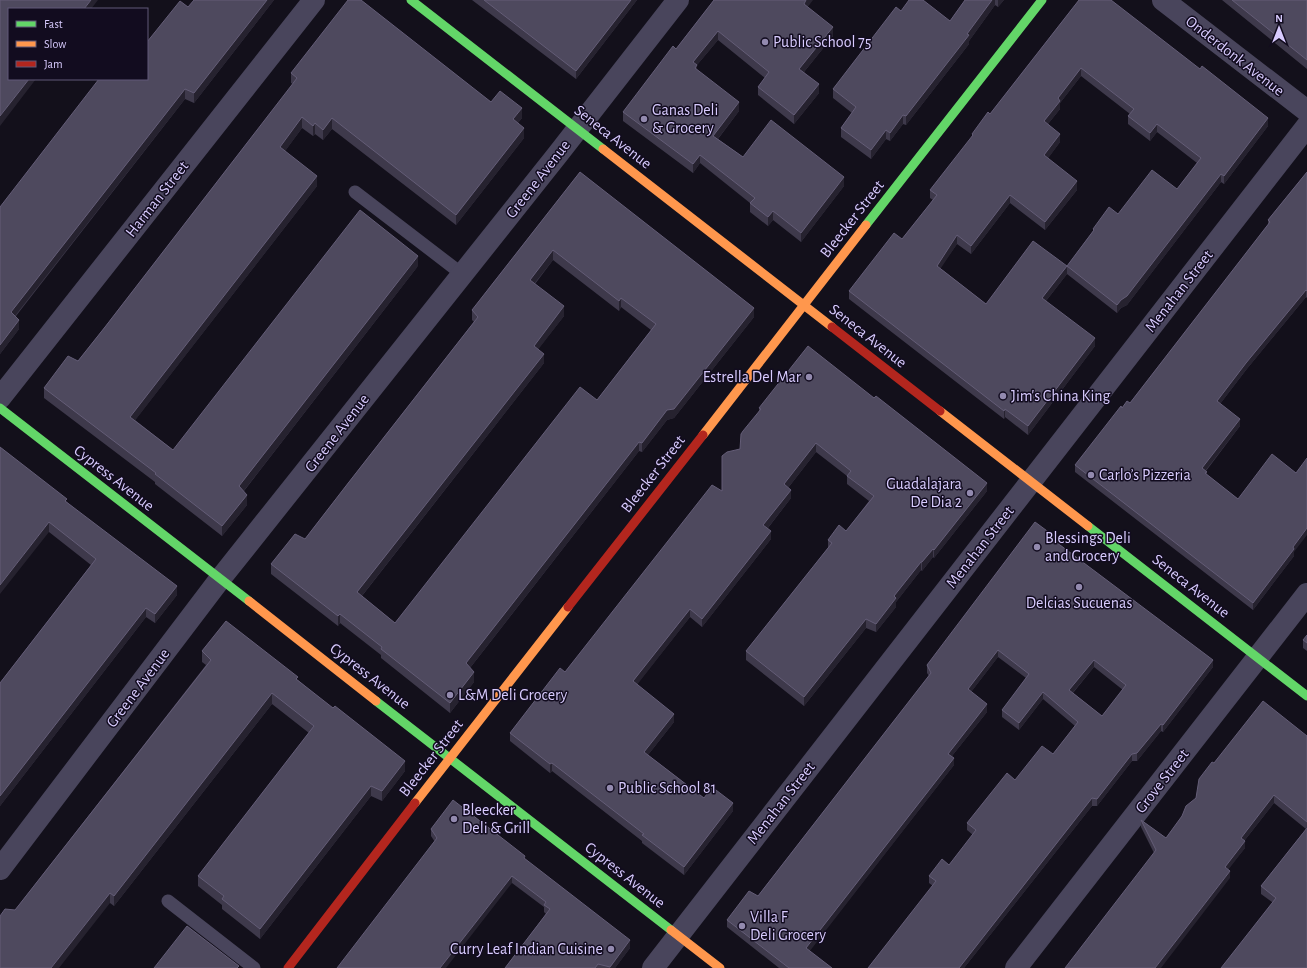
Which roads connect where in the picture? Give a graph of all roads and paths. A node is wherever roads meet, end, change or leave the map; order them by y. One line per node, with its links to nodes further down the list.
1 (314, 0): 12 (street, Harman Street)
2 (412, 0): 8 (street, Seneca Avenue)
3 (678, 0): 8 (street, Greene Avenue)
4 (1042, 0): 11 (street, Bleecker Street)
5 (1163, 0): 6 (street, Onderdonk Avenue)
6 (1307, 111)
7 (1307, 126): 14 (street, Menahan Street)
8 (578, 129): 10 (street, Greene Avenue); 11 (street, Seneca Avenue)
9 (355, 192): 10 (lane)
10 (462, 274): 15 (street, Greene Avenue)
11 (804, 305): 14 (street, Seneca Avenue); 19 (street, Bleecker Street)
12 (0, 398)
13 (0, 408): 15 (street, Cypress Avenue)
14 (1031, 482): 17 (street, Seneca Avenue); 22 (street, Menahan Street)
15 (220, 579): 19 (street, Cypress Avenue); 20 (street, Greene Avenue)
16 (1307, 594): 17 (street, Grove Street)
17 (1258, 658): 18 (street, Seneca Avenue); 27 (street, Grove Street)
18 (1307, 696)
19 (450, 758): 22 (street, Cypress Avenue); 24 (street, Bleecker Street)
20 (0, 869)
21 (168, 901): 23 (lane)
22 (678, 935): 25 (street, Menahan Street); 26 (street, Cypress Avenue)
23 (254, 968)
24 (288, 968)
25 (653, 968)
26 (720, 968)
27 (1016, 968)

